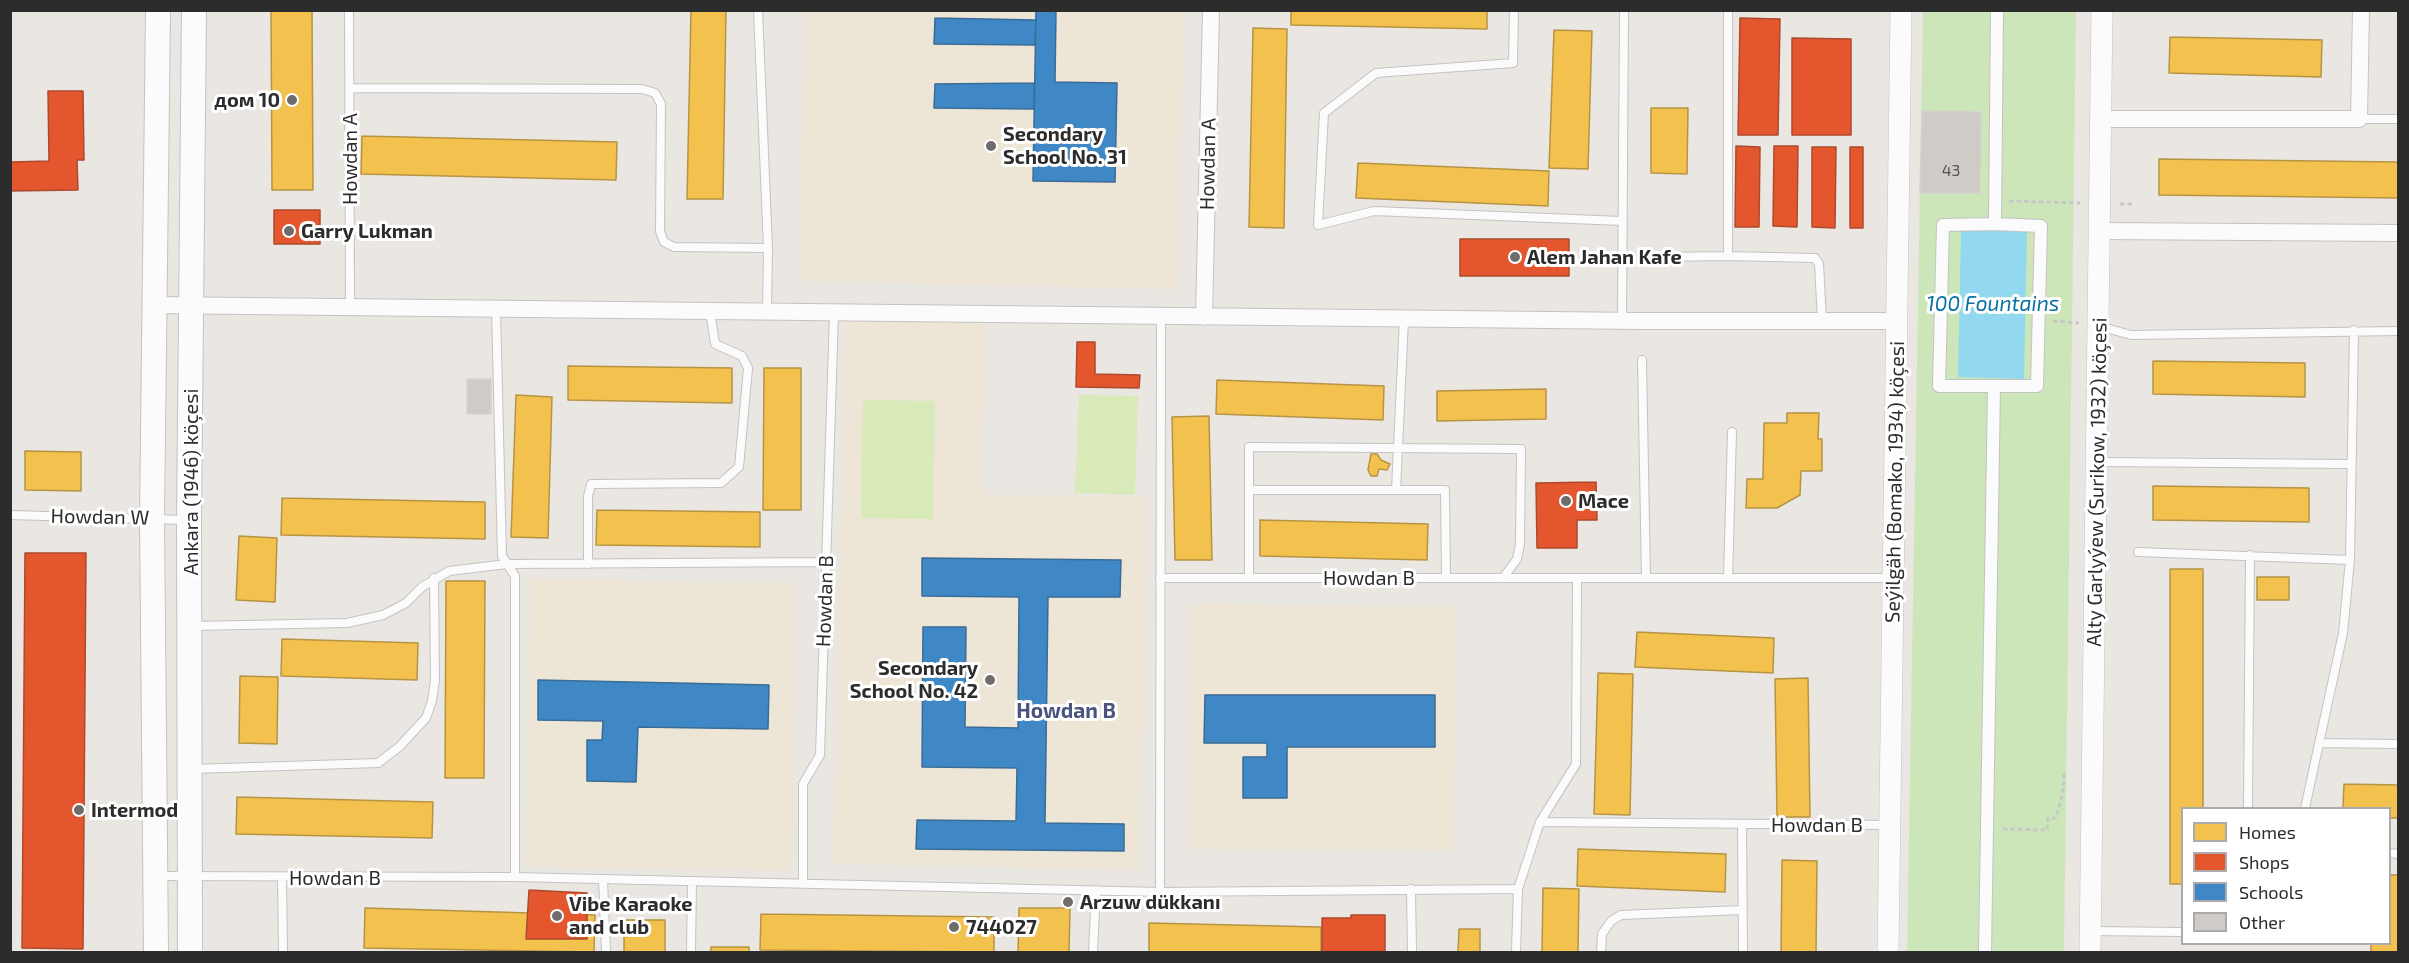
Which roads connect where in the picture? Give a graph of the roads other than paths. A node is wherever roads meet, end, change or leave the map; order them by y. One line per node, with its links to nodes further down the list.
1 (158, 10): 24 (main road, Ankara (1946) köçesi)
2 (194, 10): 25 (main road, Ankara (1946) köçesi)
3 (349, 10): 13 (lane, Howdan A)
4 (758, 10): 21 (lane)
5 (1211, 10): 32 (street, Howdan A)
6 (1515, 10): 17 (lane)
7 (1624, 10): 17 (lane)
8 (1728, 10): 22 (lane)
9 (1901, 10): 36 (street, Seýilgäh (Bomako, 1934) köçesi)
10 (1997, 10): 18 (street)
11 (2102, 10): 14 (street, Alty Garlyýew (Surikow, 1932) köçesi)
12 (2361, 10): 15 (street)
13 (350, 88): 21 (lane); 26 (lane, Howdan A)
14 (2101, 119): 15 (street); 19 (street, Alty Garlyýew (Surikow, 1932) köçesi)
15 (2359, 119): 16 (lane)
16 (2398, 119)
17 (1622, 221): 34 (lane)
18 (1995, 224): 41 (street); 41 (street)
19 (2100, 231): 20 (street); 37 (street, Alty Garlyýew (Surikow, 1932) köçesi)
20 (2398, 233)
21 (768, 248): 29 (lane)
22 (1728, 256): 23 (lane); 35 (lane)
23 (1656, 257)
24 (154, 305): 25 (street); 49 (main road, Ankara (1946) köçesi)
25 (192, 306): 26 (street); 50 (main road, Ankara (1946) köçesi)
26 (350, 307): 27 (street)
27 (496, 309): 28 (street); 55 (lane)
28 (710, 311): 29 (street); 56 (lane)
29 (767, 312): 30 (street)
30 (834, 313): 31 (street); 54 (lane, Howdan B)
31 (1161, 316): 32 (street); 58 (lane)
32 (1204, 317): 33 (street)
33 (1404, 319): 34 (street); 43 (lane)
34 (1622, 321): 35 (street)
35 (1822, 321): 36 (street)
36 (1898, 321): 65 (street, Seýilgäh (Bomako, 1934) köçesi)
37 (2098, 326): 38 (lane); 44 (street, Alty Garlyýew (Surikow, 1932) köçesi)
38 (2354, 330): 39 (lane); 45 (lane)
39 (2398, 331)
40 (1642, 360): 63 (lane)
41 (1994, 387): 100 (street)
42 (1732, 432): 64 (lane)
43 (1397, 448): 46 (lane); 47 (lane); 61 (lane)
44 (2097, 462): 45 (lane); 87 (street, Alty Garlyýew (Surikow, 1932) köçesi)
45 (2351, 464): 53 (lane)
46 (1249, 490): 47 (lane); 59 (lane)
47 (1396, 490): 60 (lane)
48 (10, 515): 49 (lane, Howdan W)
49 (152, 518): 50 (lane, Howdan W); 75 (main road, Ankara (1946) köçesi)
50 (189, 520): 66 (main road, Ankara (1946) köçesi)
51 (2139, 552): 52 (lane)
52 (2250, 555): 53 (lane); 70 (lane)
53 (2350, 560): 67 (lane)
54 (827, 562): 56 (lane); 81 (lane, Howdan B)
55 (507, 564): 56 (lane); 57 (lane); 76 (lane)
56 (588, 564)
57 (434, 578): 66 (lane); 69 (lane)
58 (1160, 578): 59 (lane, Howdan B); 85 (lane)
59 (1249, 578): 60 (lane, Howdan B)
60 (1446, 578): 61 (lane, Howdan B)
61 (1503, 578): 62 (lane, Howdan B)
62 (1578, 578): 63 (lane, Howdan B); 72 (lane)
63 (1646, 578): 64 (lane, Howdan B)
64 (1728, 578): 65 (lane, Howdan B)
65 (1894, 578): 74 (street, Seýilgäh (Bomako, 1934) köçesi)
66 (191, 626): 69 (main road, Ankara (1946) köçesi)
67 (2319, 743): 68 (lane); 71 (lane)
68 (2398, 744)
69 (189, 769): 77 (main road, Ankara (1946) köçesi)
70 (2248, 807)
71 (2305, 807)
72 (1540, 822): 73 (lane, Howdan B); 83 (lane)
73 (1742, 825): 74 (lane, Howdan B); 86 (lane, Howdan B)
74 (1891, 825): 99 (street, Seýilgäh (Bomako, 1934) köçesi)
75 (156, 876): 77 (lane, Howdan B); 89 (main road, Ankara (1946) köçesi)
76 (515, 877): 78 (lane, Howdan B); 79 (lane, Howdan B)
77 (192, 878): 78 (lane, Howdan B); 90 (main road, Ankara (1946) köçesi)
78 (282, 878): 91 (lane)
79 (603, 879): 80 (lane, Howdan B); 92 (lane)
80 (692, 881): 81 (lane, Howdan B); 93 (lane)
81 (803, 884): 84 (lane, Howdan B)
82 (1411, 889): 83 (lane, Howdan B); 85 (lane, Howdan B); 95 (lane)
83 (1518, 889): 96 (lane)
84 (1096, 890): 85 (lane, Howdan B); 94 (lane)
85 (1160, 892)
86 (1742, 910): 97 (lane); 98 (lane, Howdan B)
87 (2090, 931): 88 (lane); 101 (street, Alty Garlyýew (Surikow, 1932) köçesi)
88 (2181, 932)
89 (156, 952)
90 (190, 952)
91 (283, 952)
92 (606, 952)
93 (691, 952)
94 (1093, 952)
95 (1412, 952)
96 (1516, 952)
97 (1601, 952)
98 (1743, 952)
99 (1888, 952)
100 (1985, 952)
101 (2090, 952)

